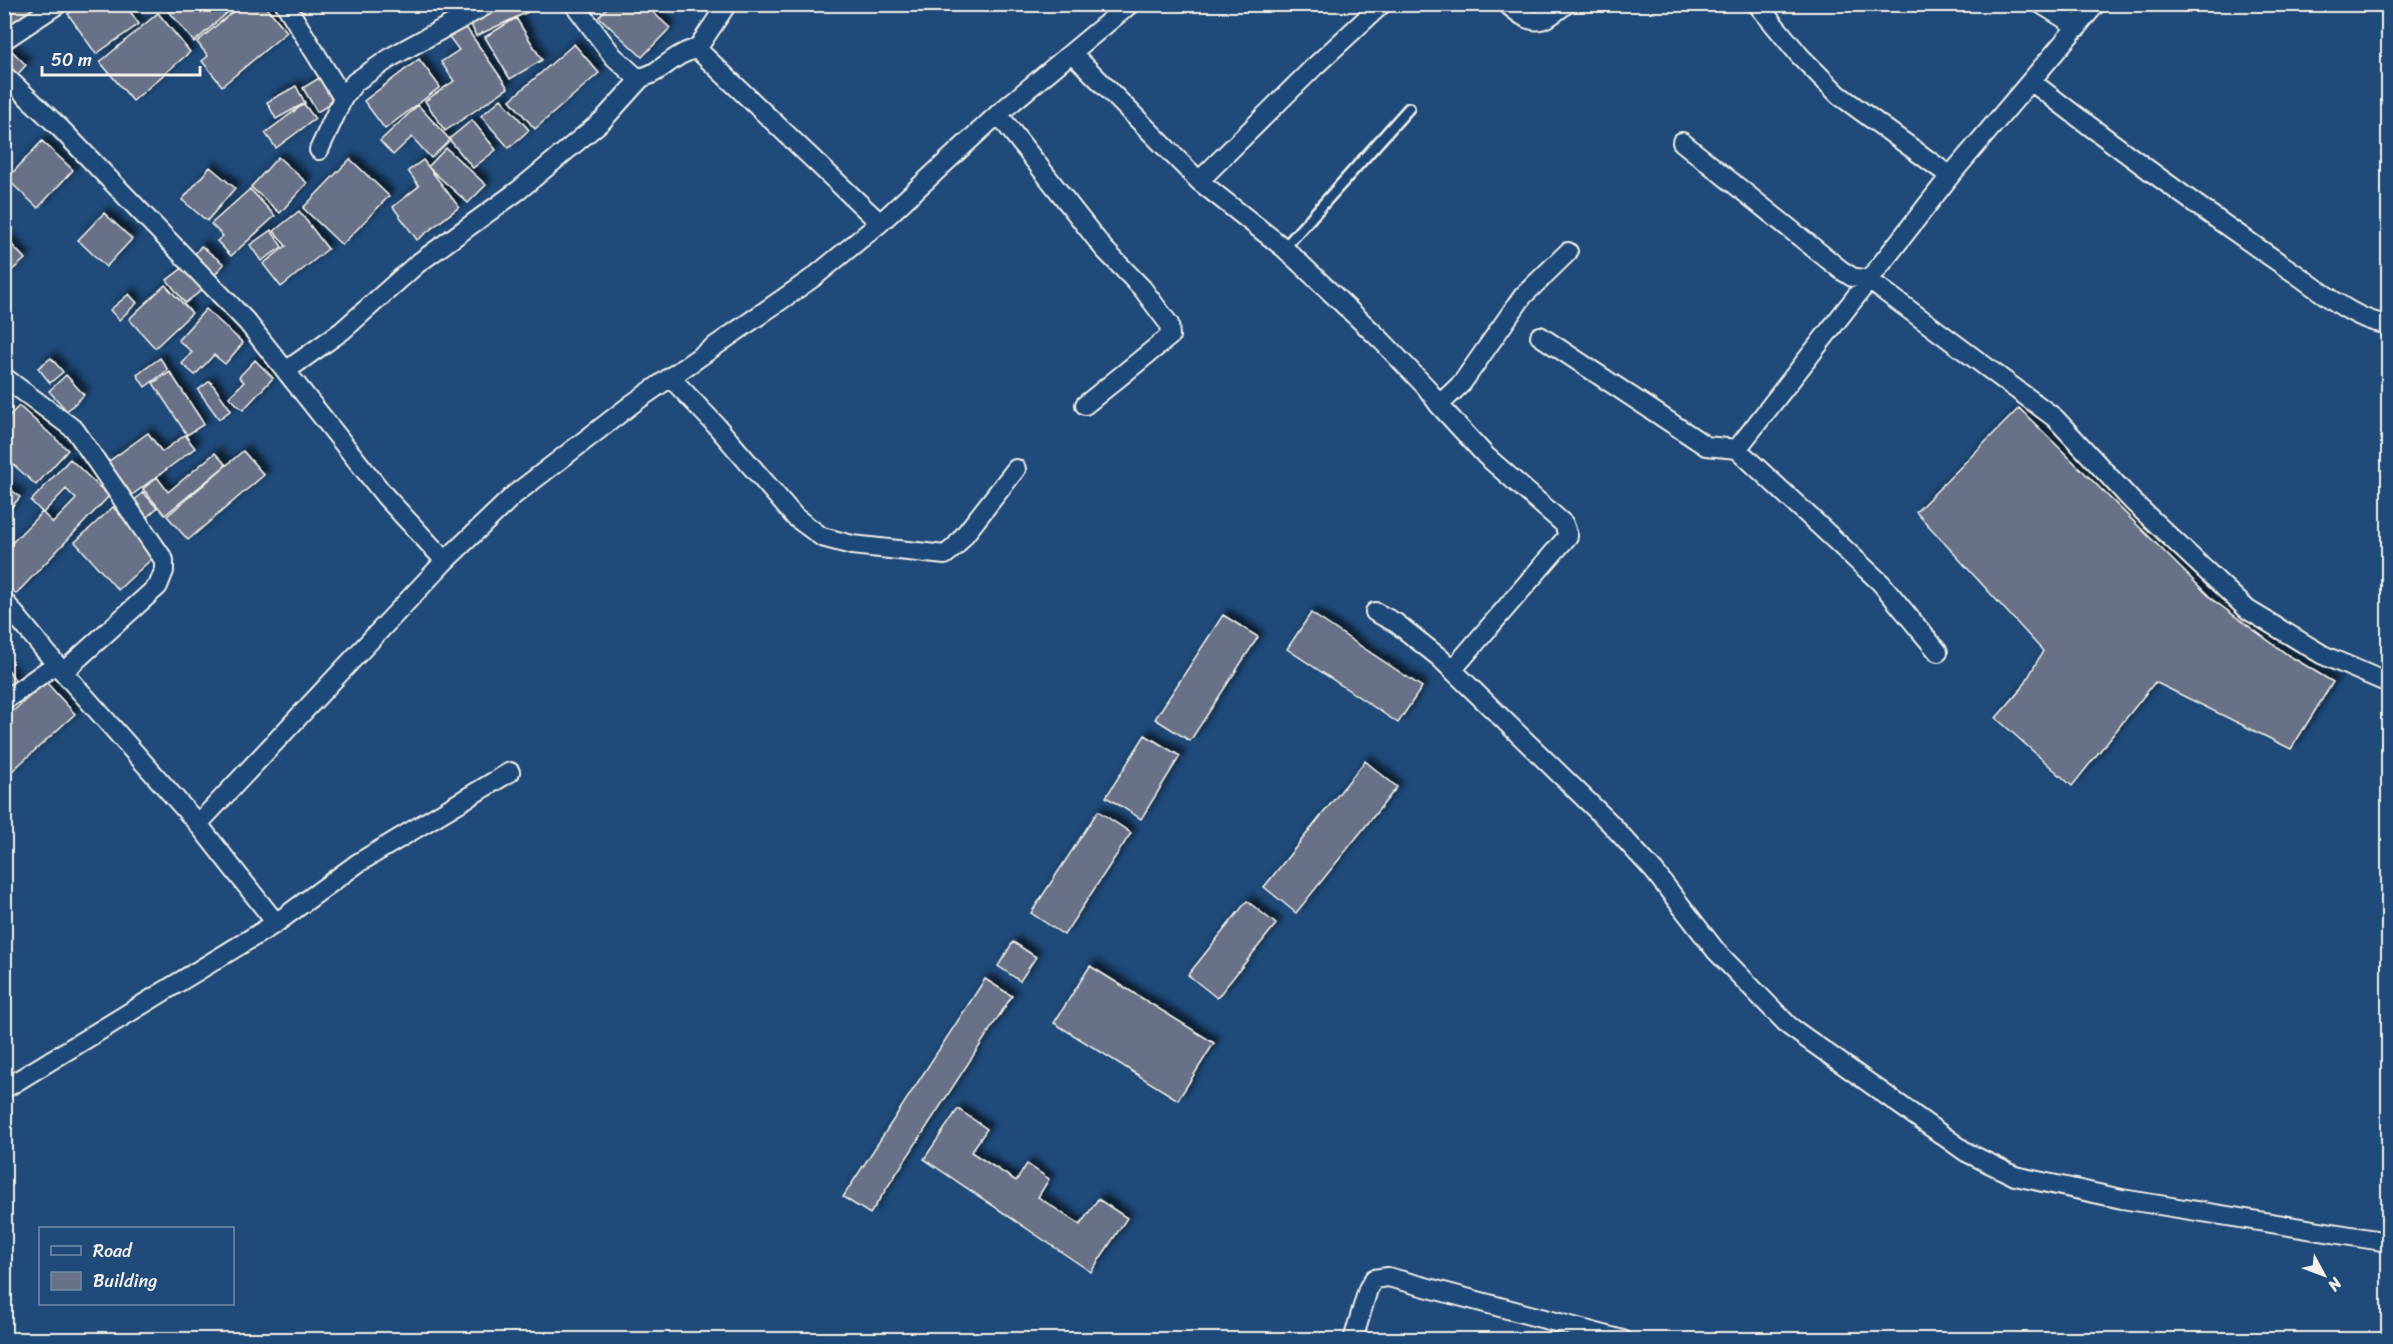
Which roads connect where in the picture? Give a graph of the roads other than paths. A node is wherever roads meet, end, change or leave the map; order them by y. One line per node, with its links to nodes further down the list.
1 (58, 4): 14 (street)
2 (285, 4): 20 (street)
3 (488, 4): 20 (street)
4 (574, 4): 18 (street)
5 (727, 4): 15 (street)
6 (1130, 4): 16 (street)
7 (1382, 4): 26 (street)
8 (1506, 4): 9 (street)
9 (1566, 4)
10 (1757, 4): 25 (street)
11 (2041, 4): 13 (street)
12 (2096, 4): 13 (street)
13 (2078, 27): 19 (street)
14 (4, 40)
15 (698, 49): 18 (street); 27 (street)
16 (1072, 54): 22 (street); 26 (street)
17 (4, 75): 33 (street)
18 (641, 78): 33 (street)
19 (2032, 82): 25 (street); 31 (street)
20 (343, 98): 24 (street)
21 (1409, 108): 28 (lane)
22 (998, 114): 27 (street); 36 (street)
23 (1682, 142): 30 (street)
24 (319, 150)
25 (1950, 176): 30 (street)
26 (1199, 181): 28 (street)
27 (880, 223): 35 (street)
28 (1284, 248): 37 (street)
29 (1568, 252): 37 (street)
30 (1869, 280): 38 (street); 46 (street)
31 (2388, 324)
32 (1540, 336): 38 (street)
33 (287, 370): 40 (street)
34 (4, 377): 44 (street)
35 (670, 377): 39 (street); 40 (street)
36 (1085, 405)
37 (1439, 405): 45 (street)
38 (1737, 449): 43 (street)
39 (1016, 469)
40 (446, 561): 49 (street)
41 (4, 601): 44 (street)
42 (1375, 612): 45 (street)
43 (1938, 652)
44 (60, 668): 47 (street); 49 (street)
45 (1452, 669): 52 (street)
46 (2388, 683)
47 (4, 701)
48 (510, 772): 50 (street)
49 (198, 824): 50 (street)
50 (276, 923): 51 (street)
51 (4, 1089)
52 (2388, 1242)
53 (1353, 1340): 54 (street)
54 (1623, 1340)

